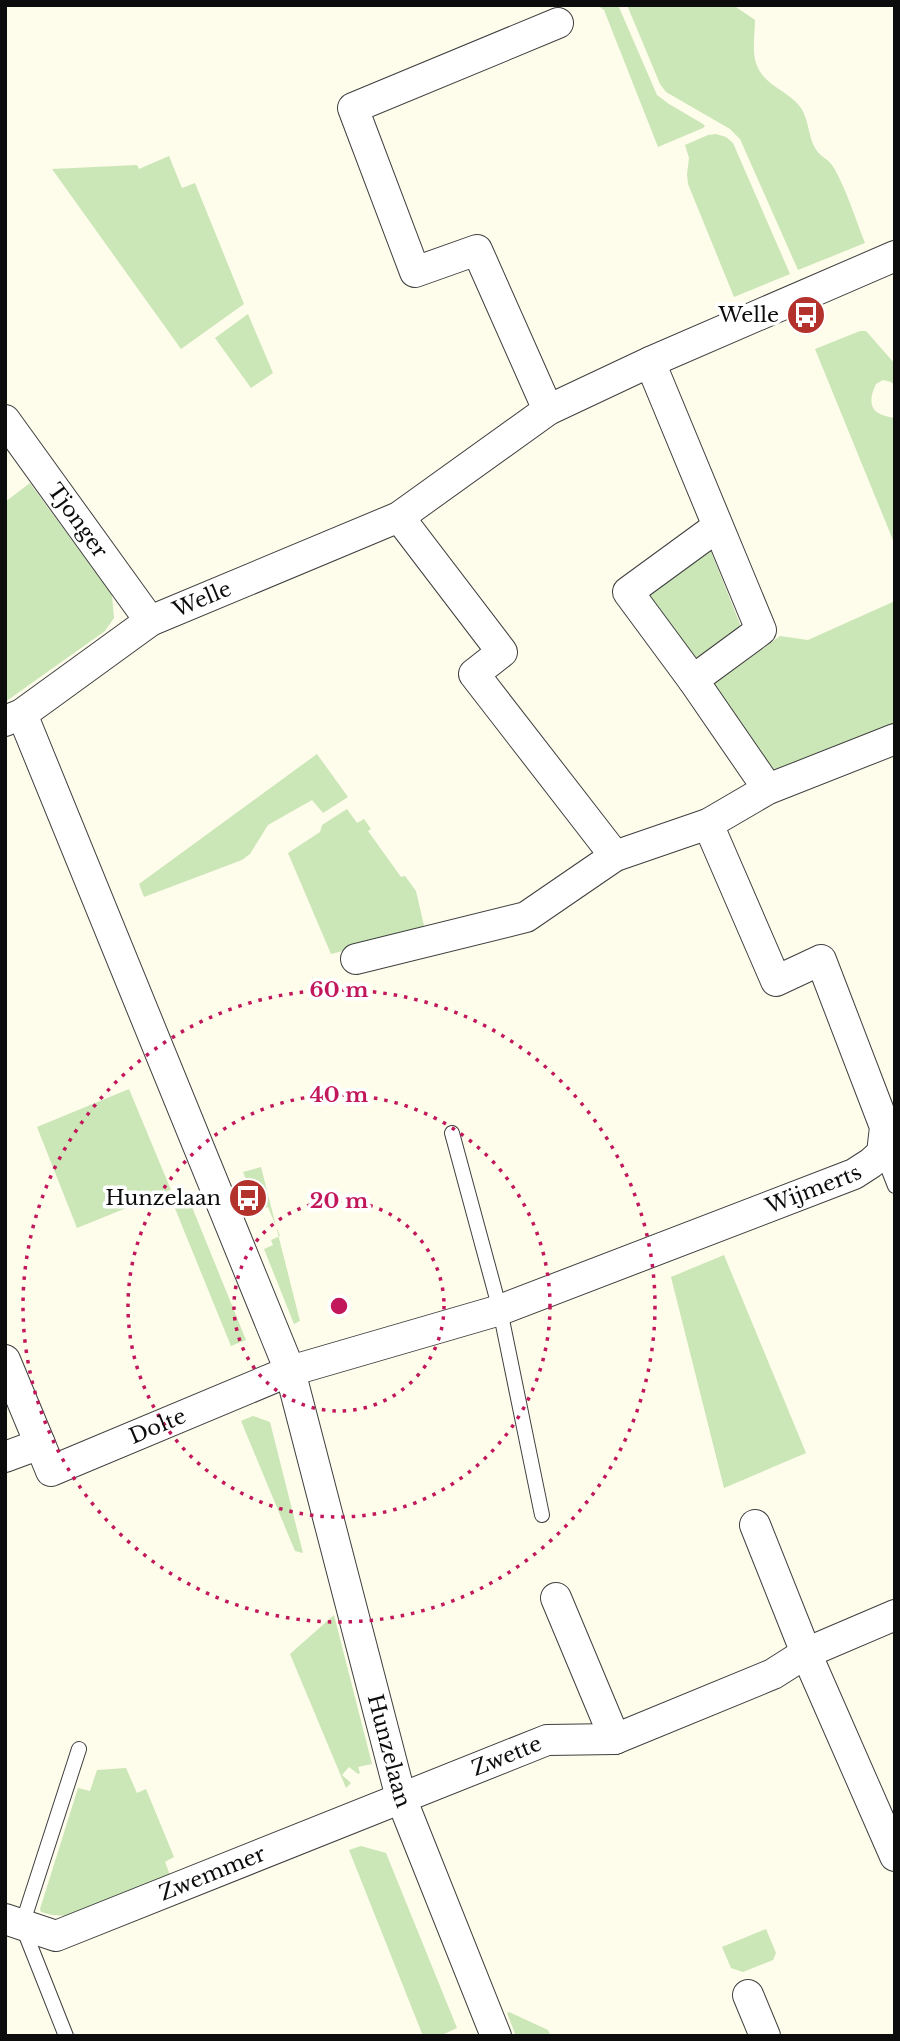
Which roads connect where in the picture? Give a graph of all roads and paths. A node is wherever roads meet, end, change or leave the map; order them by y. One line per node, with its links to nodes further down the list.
1 (558, 23): 4 (street)
2 (895, 256): 3 (street, Welle)
3 (650, 362): 4 (street, Welle); 7 (street)
4 (548, 410): 6 (street, Welle)
5 (5, 421): 8 (street, Tjonger)
6 (399, 517): 8 (street, Welle); 14 (street)
7 (717, 527): 9 (street); 9 (street)
8 (150, 621): 10 (street, Welle)
9 (693, 680): 12 (street)
10 (14, 718): 21 (street, Hunzelaan)
11 (895, 739): 12 (street)
12 (768, 789): 13 (street)
13 (708, 824): 14 (street); 17 (street, Wijmerts)
14 (615, 856): 15 (street)
15 (356, 959)
16 (452, 1133): 19 (lane)
17 (882, 1153): 18 (lane); 19 (street, Wijmerts)
18 (895, 1186)
19 (500, 1310): 21 (street, Wijmerts); 24 (lane)
20 (5, 1360): 22 (street, Dolte)
21 (290, 1371): 22 (street, Dolte); 31 (street, Hunzelaan)
22 (40, 1444): 23 (street)
23 (5, 1457)
24 (542, 1514)
25 (755, 1525): 28 (street)
26 (556, 1598): 29 (street)
27 (895, 1615): 28 (street, Zwette)
28 (806, 1653): 29 (street, Zwette); 32 (street)
29 (615, 1739): 31 (street, Zwette)
30 (79, 1749): 33 (lane)
31 (401, 1798): 33 (street, Zwemmer); 36 (street, Hunzelaan)
32 (895, 1856)
33 (14, 1922): 35 (lane)
34 (748, 1995): 37 (street)
35 (66, 2036)
36 (496, 2036)
37 (765, 2036)

